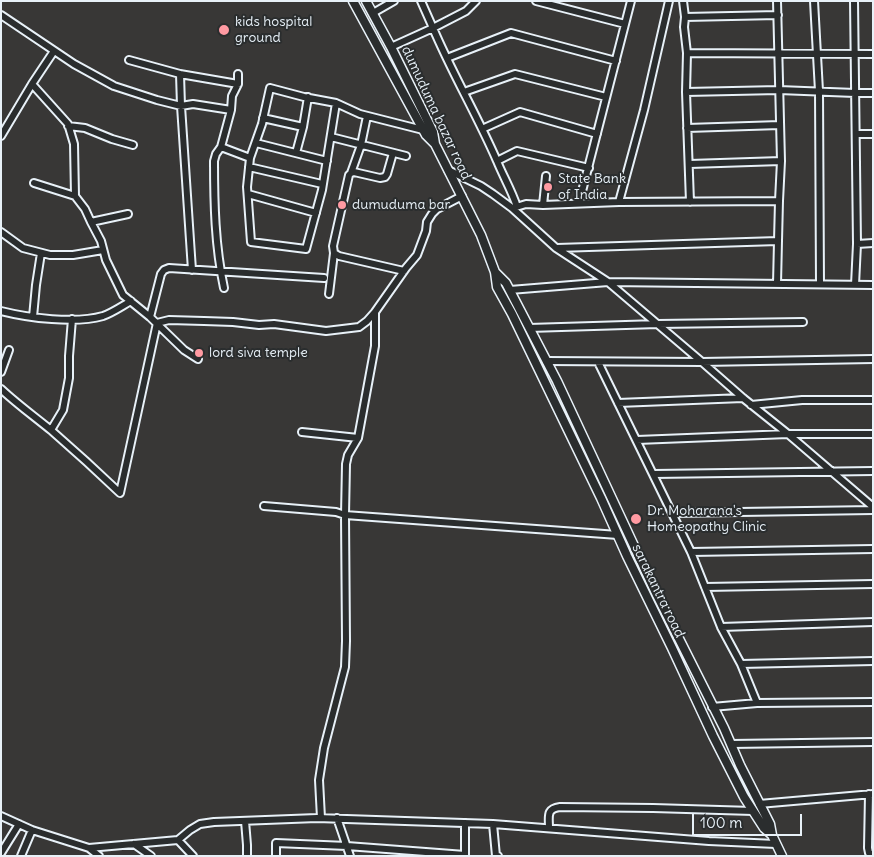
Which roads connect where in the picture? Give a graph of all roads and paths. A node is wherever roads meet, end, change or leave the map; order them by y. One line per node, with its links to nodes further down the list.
1 (353, 1): 51 (street)
2 (366, 1): 13 (street, dumuduma bazar road)
3 (394, 1): 13 (street)
4 (421, 1): 18 (street)
5 (476, 1): 18 (street)
6 (536, 1): 17 (street)
7 (631, 1): 17 (street)
8 (669, 1): 81 (street)
9 (683, 1): 16 (street)
10 (777, 1): 14 (street)
11 (814, 1): 23 (street)
12 (854, 1): 24 (street)
13 (373, 13): 19 (street, dumuduma bazar road)
14 (778, 14): 16 (street); 21 (street)
15 (1, 15): 20 (street)
16 (685, 17): 22 (street)
17 (625, 24): 28 (street)
18 (432, 28): 19 (street); 26 (street)
19 (391, 47): 58 (street, dumuduma bazar road)
20 (54, 51): 31 (street); 42 (street)
21 (779, 52): 22 (street); 23 (street); 33 (street)
22 (687, 53): 36 (street)
23 (816, 53): 24 (street); 34 (street)
24 (854, 54): 25 (street); 37 (street)
25 (873, 54)
26 (447, 58): 28 (street); 35 (street)
27 (129, 60): 29 (street)
28 (616, 60): 39 (street)
29 (180, 74): 32 (street); 42 (street)
30 (238, 74): 32 (street)
31 (32, 84): 47 (street); 55 (street)
32 (238, 84): 43 (street)
33 (779, 90): 34 (street); 36 (street); 46 (street)
34 (819, 91): 37 (street); 104 (street)
35 (464, 92): 39 (street); 50 (street)
36 (686, 92): 49 (street)
37 (855, 93): 38 (street); 53 (street)
38 (873, 93)
39 (606, 97): 52 (street)
40 (308, 98): 41 (street); 45 (street); 48 (street)
41 (336, 103): 44 (street); 56 (street)
42 (181, 106): 43 (street); 97 (street)
43 (231, 110): 61 (street)
44 (367, 116): 51 (street); 60 (street)
45 (263, 118): 48 (street); 57 (street)
46 (780, 125): 49 (street); 68 (street)
47 (68, 126): 59 (street); 78 (street)
48 (303, 127): 62 (street)
49 (687, 128): 69 (street)
50 (482, 129): 52 (street); 67 (street)
51 (423, 130): 58 (street)
52 (598, 134): 71 (street)
53 (856, 134): 54 (street); 92 (street)
54 (873, 134)
55 (1, 136)
56 (331, 137): 60 (street); 66 (street)
57 (256, 143): 62 (street); 65 (street)
58 (435, 144): 72 (street, dumuduma bazar road)
59 (133, 145)
60 (361, 145): 63 (street); 73 (street)
61 (221, 147): 65 (street); 99 (street)
62 (296, 153): 66 (street)
63 (393, 153): 64 (street); 73 (street)
64 (406, 156)
65 (250, 158): 70 (street)
66 (327, 161): 76 (street)
67 (497, 161): 71 (street); 85 (street)
68 (781, 162): 69 (street); 80 (street)
69 (690, 164): 82 (street)
70 (249, 167): 76 (street); 77 (street)
71 (589, 168): 83 (street)
72 (448, 170): 79 (street, dumuduma bazar road); 85 (street)
73 (351, 173): 96 (street)
74 (546, 176): 84 (street)
75 (34, 183): 78 (street)
76 (322, 184): 86 (street)
77 (248, 194): 86 (street); 86 (street)
78 (75, 196): 88 (street)
79 (462, 196): 98 (street, dumuduma bazar road); 100 (street, sarakantra road)
80 (779, 201): 82 (street); 90 (street)
81 (619, 202): 82 (street); 83 (street)
82 (690, 202)
83 (579, 203): 84 (street)
84 (543, 205): 85 (street)
85 (515, 208): 93 (street)
86 (316, 212)
87 (128, 214): 88 (street)
88 (92, 222): 94 (street)
89 (1, 232): 95 (street)
90 (778, 241): 93 (street); 103 (street)
91 (873, 243): 92 (street)
92 (857, 244): 105 (street)
93 (556, 248): 102 (street)
94 (103, 250): 95 (street); 110 (street)
95 (41, 253): 113 (street)
96 (334, 253): 98 (street); 109 (street)
97 (192, 270): 99 (street); 114 (street)
98 (404, 271): 112 (street, dumuduma bazar road)
99 (221, 272): 101 (street); 107 (street)
100 (495, 272): 108 (street, sarakantra road); 145 (street, sarakantra road)
101 (324, 278)
102 (608, 282): 103 (street); 108 (street); 118 (street)
103 (777, 284): 104 (street)
104 (820, 284): 105 (street)
105 (855, 285): 106 (street)
106 (873, 285)
107 (224, 288)
108 (510, 290): 119 (street, sarakantra road)
109 (329, 294)
110 (131, 301): 114 (street); 115 (street)
111 (1, 312): 113 (street)
112 (375, 312): 117 (street, dumuduma bazar road); 136 (street)
113 (33, 317): 115 (street)
114 (150, 317): 117 (street)
115 (72, 319): 132 (street)
116 (803, 322): 118 (street)
117 (157, 323): 122 (street); 132 (street)
118 (658, 324): 119 (street); 125 (street)
119 (530, 328): 123 (street, sarakantra road)
120 (9, 350): 126 (street)
121 (873, 359): 125 (street)
122 (198, 360)
123 (546, 361): 124 (street); 156 (street, sarakantra road)
124 (598, 362): 125 (street); 130 (street)
125 (702, 362): 128 (street)
126 (1, 372)
127 (1, 389): 132 (street)
128 (743, 398): 130 (street); 131 (street)
129 (873, 400): 131 (street)
130 (618, 403): 137 (street)
131 (751, 405): 134 (street)
132 (51, 430)
133 (302, 432): 136 (street)
134 (788, 434): 135 (street); 137 (street); 138 (street)
135 (873, 434)
136 (358, 438): 144 (street)
137 (636, 440): 140 (street)
138 (830, 471): 139 (street); 140 (street); 142 (street)
139 (873, 471)
140 (654, 474): 143 (street)
141 (264, 506): 144 (street)
142 (873, 509): 143 (street)
143 (673, 513): 147 (street)
144 (345, 515): 145 (street); 163 (street)
145 (618, 535): 161 (street, sarakantra road)
146 (873, 549): 147 (street)
147 (691, 552): 149 (street)
148 (873, 584): 149 (street)
149 (705, 588): 151 (street)
150 (873, 622): 151 (street)
151 (721, 627): 153 (street)
152 (873, 661): 153 (street)
153 (741, 664): 155 (street)
154 (873, 702): 155 (street)
155 (757, 703): 156 (street)
156 (712, 707): 158 (street, sarakantra road)
157 (873, 742): 158 (street)
158 (731, 744): 160 (street, sarakantra road)
159 (871, 794): 160 (street); 179 (street)
160 (759, 804): 171 (street, sarakantra road)
161 (753, 811): 169 (street); 171 (street, sarakantra road)
162 (1, 816): 167 (street)
163 (321, 818): 164 (street); 165 (street)
164 (338, 818): 166 (street); 175 (street)
165 (245, 820): 172 (street); 184 (street)
166 (465, 823): 168 (street); 178 (street)
167 (19, 824): 170 (street); 177 (street)
168 (493, 824): 169 (street); 187 (street)
169 (549, 828): 174 (street)
170 (32, 830): 176 (street); 180 (street)
171 (772, 835): 174 (street, sarakantra road)
172 (178, 840): 173 (street); 183 (street)
173 (134, 844): 176 (street); 182 (street)
174 (776, 844): 188 (street, sarakantra road)
175 (347, 846): 178 (street); 185 (street); 186 (street)
176 (89, 848): 181 (street)
177 (1, 852)
178 (464, 855)
179 (873, 855)
180 (21, 856)
181 (99, 856)
182 (151, 856)
183 (193, 856)
184 (247, 856)
185 (276, 856)
186 (350, 856)
187 (497, 856)
188 (782, 856)

